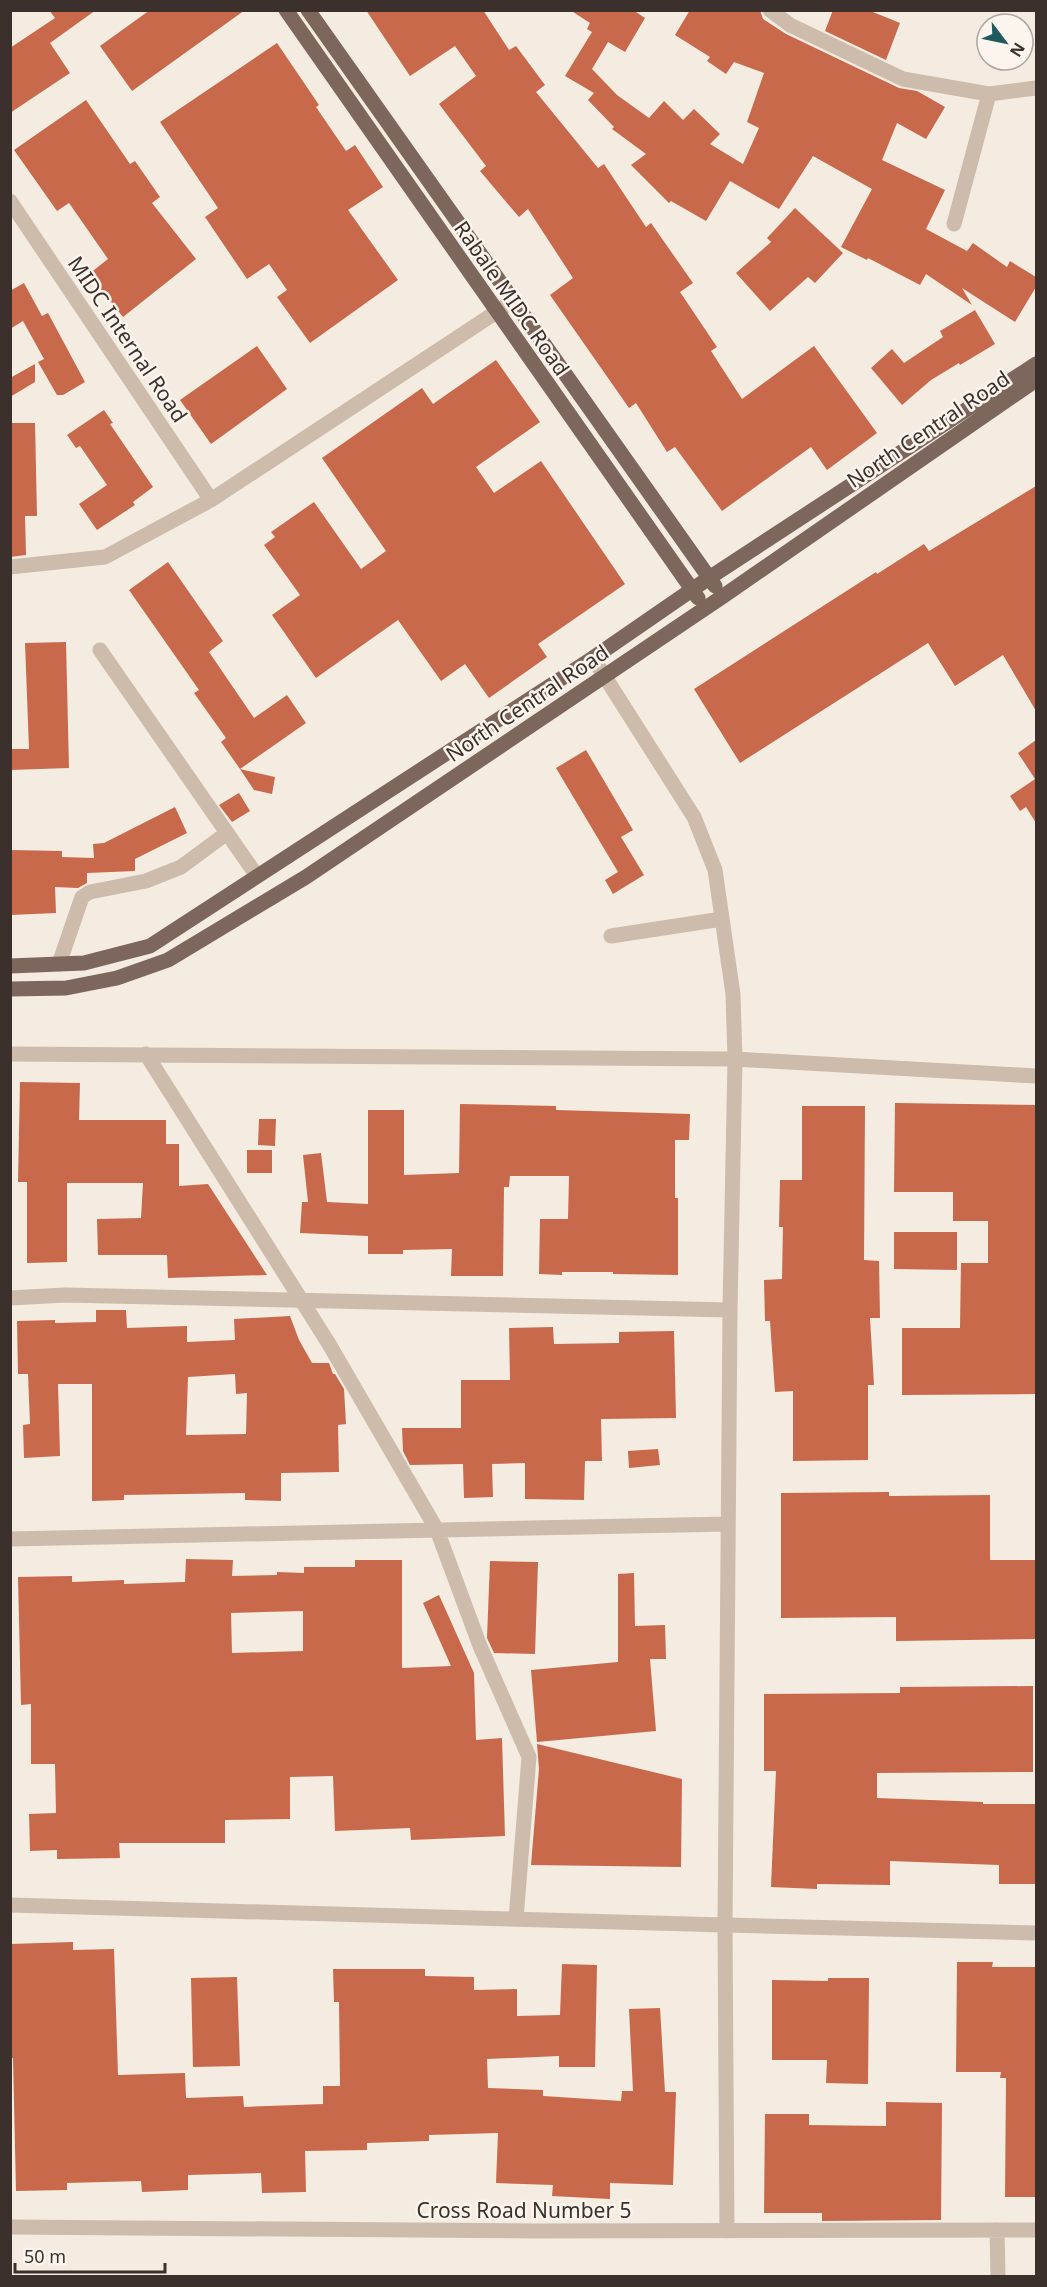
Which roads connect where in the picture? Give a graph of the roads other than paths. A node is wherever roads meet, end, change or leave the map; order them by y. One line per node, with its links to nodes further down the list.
1 (286, 10): 5 (main road, Rabale MIDC Road)
2 (308, 10): 4 (main road, Rabale MIDC Road)
3 (770, 10): 7 (street)
4 (347, 66): 5 (main road); 10 (main road, Rabale MIDC Road)
5 (331, 76): 11 (main road, Rabale MIDC Road)
6 (1036, 88): 7 (street)
7 (989, 94): 9 (street)
8 (13, 209): 14 (street, MIDC Internal Road)
9 (954, 224)
10 (513, 301): 11 (street); 16 (main road, Rabale MIDC Road)
11 (496, 312): 14 (street); 17 (main road, Rabale MIDC Road)
12 (1036, 363): 16 (main road, North Central Road)
13 (1036, 380): 18 (main road, North Central Road)
14 (211, 500): 15 (street)
15 (10, 567)
16 (709, 578): 17 (main road, North Central Road); 18 (main road, Rabale MIDC Road)
17 (692, 590): 19 (main road, Rabale MIDC Road); 21 (main road, North Central Road)
18 (722, 597): 19 (main road, North Central Road)
19 (706, 608): 22 (main road, North Central Road)
20 (100, 650): 23 (street)
21 (592, 658): 22 (street); 24 (main road, North Central Road)
22 (605, 676): 25 (street); 29 (main road, North Central Road)
23 (227, 833): 24 (street); 27 (street)
24 (257, 876): 27 (main road, North Central Road)
25 (722, 919): 26 (street); 32 (street)
26 (611, 936)
27 (59, 964): 28 (main road, North Central Road)
28 (10, 966)
29 (10, 989)
30 (10, 1054): 31 (street)
31 (146, 1054): 32 (street); 35 (street)
32 (735, 1059): 33 (street); 36 (street)
33 (1036, 1076)
34 (10, 1298): 35 (street)
35 (300, 1300): 36 (street); 38 (street)
36 (730, 1310): 37 (street)
37 (728, 1524): 38 (street); 42 (street)
38 (437, 1530): 39 (street); 41 (street)
39 (10, 1539)
40 (10, 1905): 41 (street)
41 (516, 1919): 42 (street)
42 (725, 1925): 43 (street); 47 (street)
43 (1036, 1933)
44 (10, 2227): 47 (street, Cross Road Number 5)
45 (997, 2230): 46 (street, Cross Road Number 5); 47 (street, Cross Road Number 5); 48 (street)
46 (1036, 2230)
47 (727, 2231)
48 (998, 2277)

